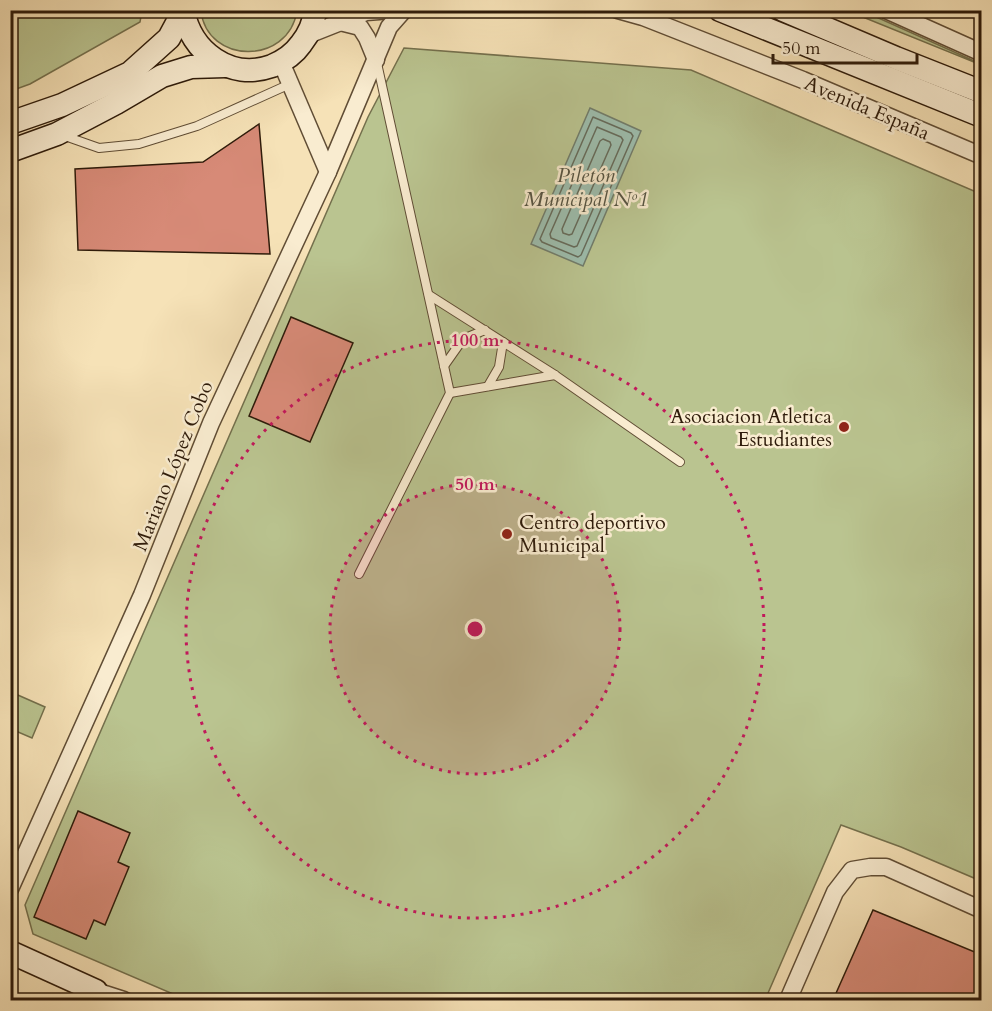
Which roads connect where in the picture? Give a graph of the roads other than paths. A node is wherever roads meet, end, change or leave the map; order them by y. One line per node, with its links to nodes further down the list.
1 (315, 10): 10 (main road)
2 (393, 10): 9 (street)
3 (404, 10): 12 (street, Mariano López Cobo)
4 (618, 10): 21 (street, Avenida España)
5 (720, 10): 17 (main road, Avenida España)
6 (783, 10): 16 (main road)
7 (885, 10): 11 (street)
8 (183, 11): 14 (main road); 18 (main road)
9 (340, 22): 10 (street); 12 (street)
10 (308, 35): 13 (main road)
11 (981, 53)
12 (376, 60): 22 (street, Mariano López Cobo); 23 (lane)
13 (281, 62): 14 (main road); 15 (street)
14 (225, 66): 19 (main road)
15 (290, 84): 19 (lane); 22 (street)
16 (981, 92)
17 (981, 116)
18 (10, 123)
19 (57, 134): 20 (main road)
20 (10, 151)
21 (981, 156)
22 (327, 172): 32 (street, Mariano López Cobo)
23 (429, 295): 24 (lane); 26 (lane)
24 (485, 330): 25 (lane); 26 (lane)
25 (503, 342): 27 (lane); 28 (lane)
26 (444, 366): 29 (lane)
27 (555, 375): 28 (lane); 30 (lane)
28 (488, 386): 29 (lane)
29 (450, 393): 31 (lane)
30 (680, 462)
31 (359, 574)
32 (10, 889)
33 (981, 910): 37 (street)
34 (10, 952): 35 (main road)
35 (94, 996): 36 (street)
36 (124, 1000)
37 (788, 1000)

